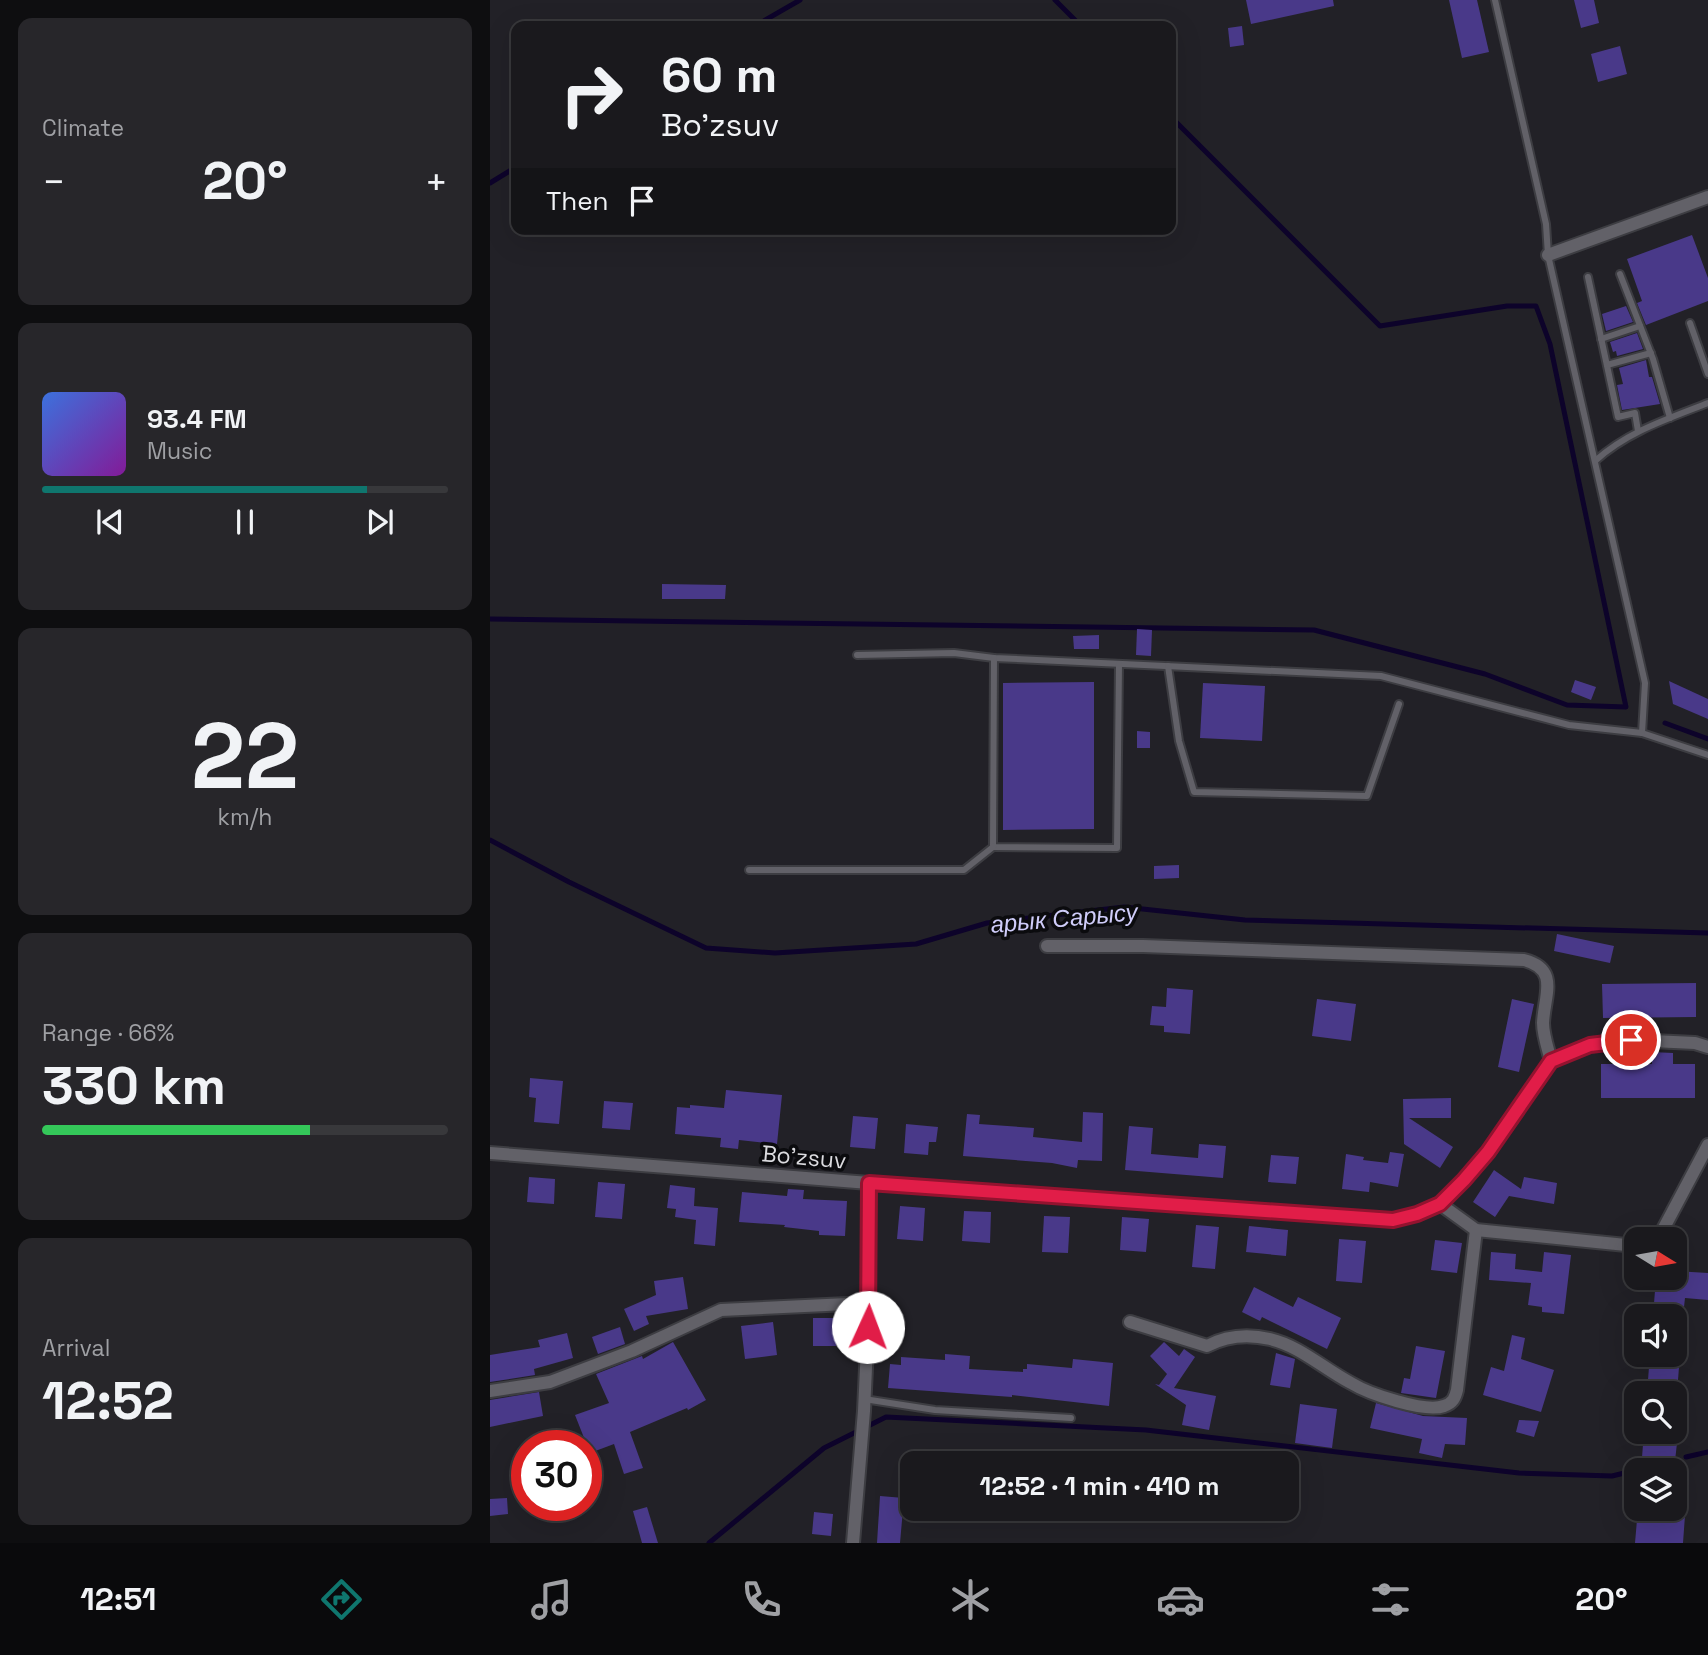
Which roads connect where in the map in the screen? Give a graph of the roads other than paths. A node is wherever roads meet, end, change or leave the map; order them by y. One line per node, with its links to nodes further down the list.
1 (1495, 0): 3 (lane)
2 (1708, 197): 3 (street)
3 (1548, 255): 15 (lane)
4 (1620, 274): 7 (lane)
5 (1588, 277): 8 (lane)
6 (1690, 323): 11 (lane)
7 (1640, 326): 8 (lane); 9 (lane)
8 (1601, 339): 10 (lane)
9 (1651, 353): 10 (lane); 13 (lane)
10 (1607, 365): 14 (lane)
11 (1708, 374)
12 (1708, 404): 13 (lane)
13 (1670, 418): 14 (lane)
14 (1638, 431): 15 (lane)
15 (1595, 461): 21 (lane)
16 (857, 654): 17 (lane)
17 (994, 658): 18 (lane); 23 (lane)
18 (1119, 664): 19 (lane); 23 (lane)
19 (1168, 666): 20 (lane); 21 (lane)
20 (1399, 704)
21 (1642, 733): 22 (lane)
22 (1708, 755)
23 (993, 848): 24 (lane)
24 (749, 870)
25 (1048, 946): 27 (street)
26 (1708, 1047): 27 (street)
27 (1551, 1061): 31 (street, Bo'zsuv)
28 (1708, 1145): 32 (street)
29 (490, 1153): 30 (street, Bo'zsuv)
30 (869, 1183): 31 (street, Bo'zsuv); 35 (street)
31 (1440, 1204): 33 (street)
32 (1664, 1227)
33 (1476, 1230): 34 (street); 36 (street)
34 (1624, 1245)
35 (869, 1303): 37 (street); 38 (street)
36 (1130, 1322)
37 (490, 1391)
38 (864, 1405): 39 (lane); 40 (street)
39 (1071, 1418)
40 (853, 1543)

